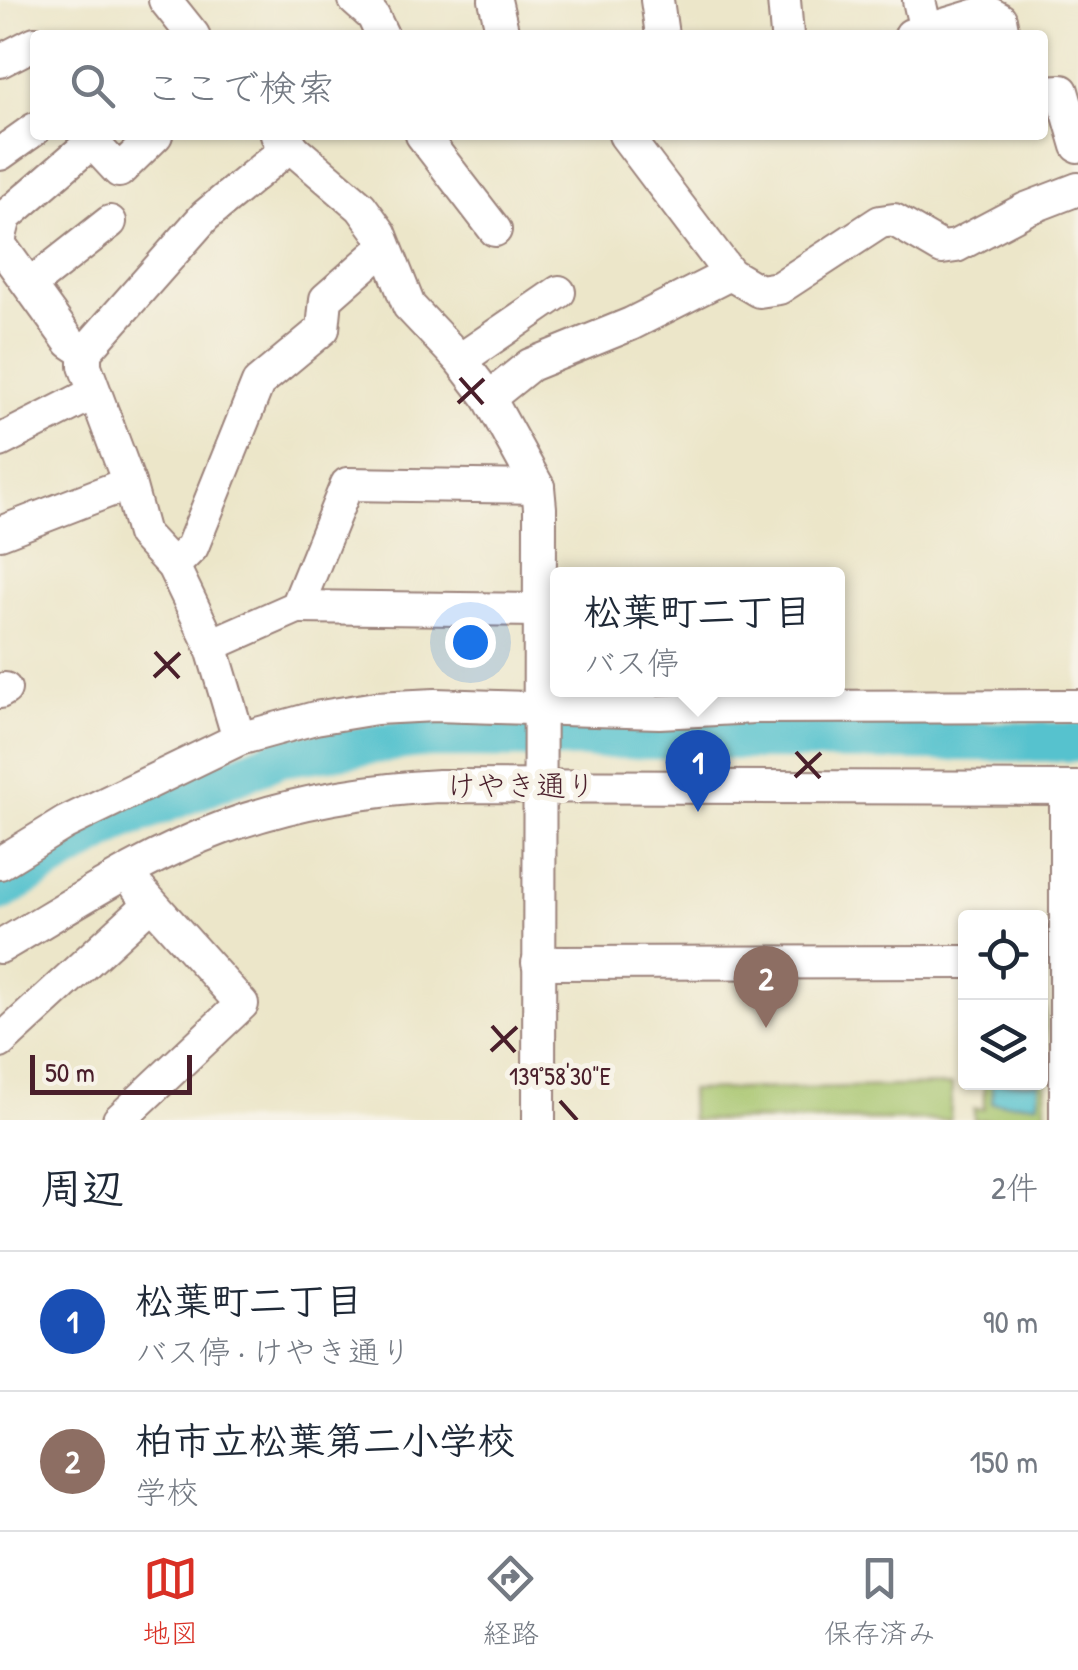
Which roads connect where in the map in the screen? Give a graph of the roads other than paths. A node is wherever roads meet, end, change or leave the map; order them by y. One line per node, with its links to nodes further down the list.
1 (164, 0): 7 (street)
2 (354, 0): 8 (street)
3 (495, 0): 9 (street)
4 (657, 0): 10 (street)
5 (784, 0): 11 (street)
6 (919, 22): 12 (street)
7 (188, 30)
8 (380, 30)
9 (501, 30)
10 (661, 30)
11 (787, 30)
12 (1003, 30)
13 (30, 46): 14 (street)
14 (0, 61)
15 (1048, 92): 21 (street)
16 (30, 133): 22 (street)
17 (151, 140): 25 (street)
18 (284, 140): 27 (street); 31 (street)
19 (426, 140): 26 (street)
20 (630, 140): 28 (street)
21 (1078, 146)
22 (0, 154)
23 (1078, 189): 28 (street)
24 (110, 222): 29 (street)
25 (1, 227): 29 (street)
26 (495, 230)
27 (385, 247): 32 (street); 39 (street)
28 (730, 274): 34 (street)
29 (30, 285): 31 (street)
30 (559, 292): 32 (street)
31 (85, 352): 33 (street)
32 (460, 360): 34 (street)
33 (94, 393): 35 (street); 36 (street)
34 (489, 398): 37 (street)
35 (0, 441)
36 (130, 483): 38 (street); 39 (street)
37 (538, 487): 40 (street); 41 (street)
38 (0, 533)
39 (173, 566): 42 (street)
40 (297, 607): 41 (street); 42 (street)
41 (539, 610): 44 (street)
42 (210, 645): 45 (street)
43 (1078, 706): 44 (street)
44 (538, 716): 45 (street); 46 (street)
45 (239, 739): 48 (street)
46 (538, 774): 47 (street, けやき通り); 49 (street, けやき通り); 54 (street)
47 (1072, 788): 53 (street)
48 (4, 852)
49 (128, 872): 50 (street); 51 (street, けやき通り)
50 (151, 904): 55 (street); 56 (street)
51 (0, 948)
52 (958, 962): 54 (street)
53 (1061, 962): 58 (street)
54 (538, 963): 57 (street)
55 (0, 1042)
56 (119, 1120)
57 (539, 1120)
58 (1066, 1120)

